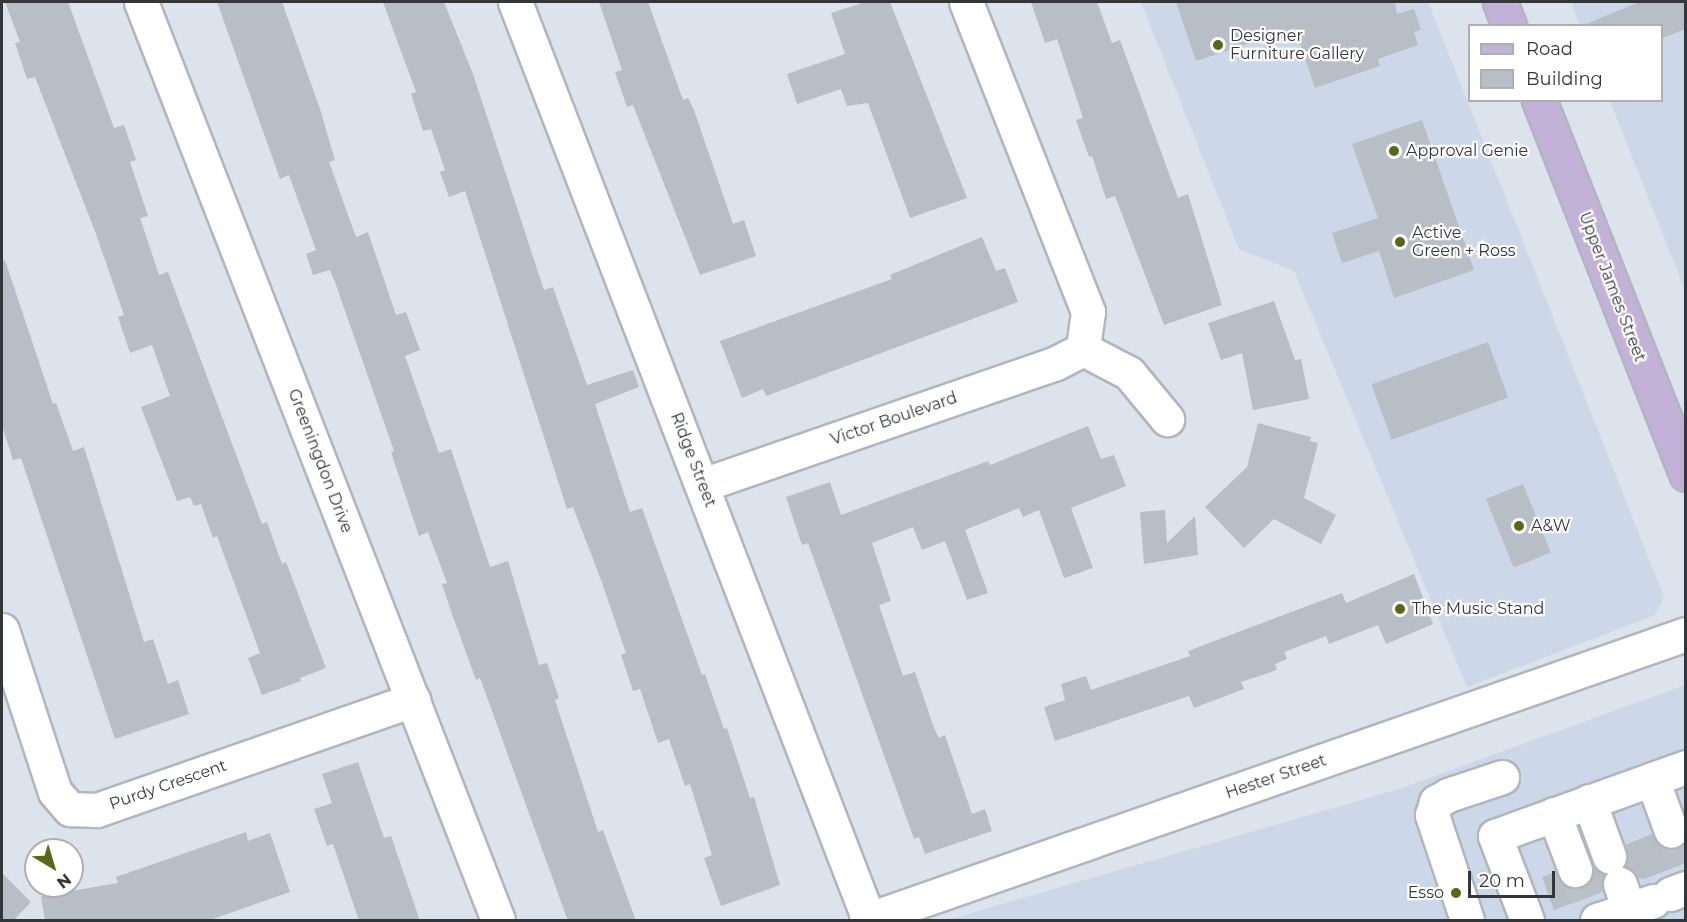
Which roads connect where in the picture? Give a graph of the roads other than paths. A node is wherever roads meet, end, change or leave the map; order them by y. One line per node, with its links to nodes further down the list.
1 (141, 2): 13 (street, Greeningdon Drive)
2 (515, 2): 10 (street, Ridge Street)
3 (966, 2): 7 (street)
4 (1500, 2): 5 (main road)
5 (1508, 24)
6 (1540, 102): 9 (main road, Upper James Street)
7 (1083, 348): 8 (street); 10 (street, Victor Boulevard)
8 (1167, 420)
9 (1686, 474)
10 (702, 485): 22 (street, Ridge Street)
11 (2, 630): 13 (street, Purdy Crescent)
12 (1686, 634): 22 (street, Hester Street)
13 (413, 700): 23 (street, Greeningdon Drive)
14 (1686, 767): 16 (street)
15 (1502, 777): 24 (street)
16 (1653, 779): 17 (street); 19 (street)
17 (1589, 801): 18 (street); 20 (street)
18 (1554, 814): 21 (street); 25 (street)
19 (1671, 831)
20 (1654, 882): 21 (street)
21 (1588, 902)
22 (868, 920)
23 (498, 921)
24 (1467, 921)
25 (1527, 921)

